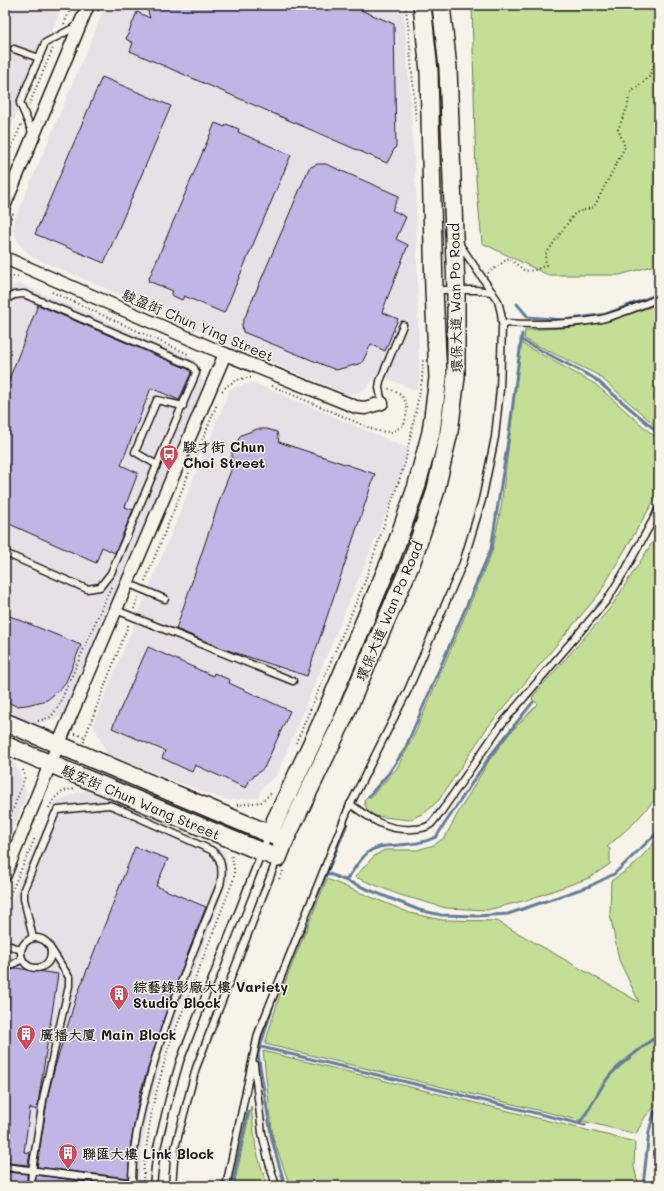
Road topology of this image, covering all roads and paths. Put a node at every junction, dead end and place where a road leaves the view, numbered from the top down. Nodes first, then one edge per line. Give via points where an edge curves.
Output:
1 (72, 5) edge
2 (88, 5) edge
3 (405, 5) edge
4 (422, 5) edge
5 (441, 5) edge
6 (79, 25) junction
7 (59, 36) junction
8 (659, 48) edge
9 (14, 49) dead end
10 (39, 58) junction
11 (25, 115) junction
12 (416, 126) dead end
13 (34, 135) junction
14 (5, 163) edge
15 (5, 204) edge
16 (454, 236) junction
17 (5, 258) edge
18 (5, 276) edge
19 (21, 277) dead end
20 (482, 277) junction
21 (49, 290) dead end
22 (434, 290) junction
23 (456, 290) junction
24 (492, 292) junction
25 (659, 298) edge
26 (5, 300) edge
27 (403, 325) dead end
28 (502, 327) dead end
29 (225, 354) junction
30 (192, 357) dead end
31 (423, 358) dead end
32 (238, 379) dead end
33 (382, 403) joint
34 (183, 406) junction
35 (157, 465) junction
36 (659, 509) edge
37 (5, 553) edge
38 (127, 583) junction
39 (142, 589) junction
40 (165, 599) dead end
41 (116, 610) junction
42 (131, 616) junction
43 (294, 681) dead end
44 (56, 711) dead end
45 (5, 722) edge
46 (34, 723) dead end
47 (84, 737) dead end
48 (5, 744) edge
49 (296, 744) dead end
50 (58, 745) junction
51 (20, 762) dead end
52 (50, 764) junction
53 (276, 786) dead end
54 (71, 789) dead end
55 (350, 804) junction
56 (240, 805) dead end
57 (46, 813) dead end
58 (5, 831) edge
59 (37, 834) dead end
60 (269, 834) junction
61 (285, 840) junction
62 (230, 851) dead end
63 (262, 852) junction
64 (278, 858) junction
65 (5, 875) edge
66 (5, 906) edge
67 (33, 938) junction
68 (5, 944) edge
69 (51, 949) junction
70 (21, 950) junction
71 (22, 959) junction
72 (5, 969) edge
73 (253, 1057) junction
74 (5, 1167) edge
75 (32, 1171) junction
76 (132, 1184) edge
77 (31, 1186) edge
78 (144, 1186) edge
79 (153, 1186) edge
80 (172, 1186) edge
81 (226, 1186) edge
82 (276, 1186) edge

1 - 7 path
2 - 6 street
3 - 12 path
4 - 22 main road, 環保大道 Wan Po Road via 430,71
5 - 16 main road, 環保大道 Wan Po Road via 448,68
6 - 7 lane
6 - 13 street
7 - 10 lane via 45,43
7 - 11 path
8 - 20 path via 649,77 629,94 628,106 618,129 625,147 594,207 575,213 545,255 546,265 525,271 509,258
9 - 10 lane
10 - 11 lane via 20,103
11 - 13 lane
11 - 14 path
13 - 15 street
16 - 20 lane
16 - 23 main road, 環保大道 Wan Po Road
17 - 29 street, 駿盈街 Chun Ying Street
18 - 19 path
20 - 24 lane
21 - 30 path
22 - 23 lane
22 - 60 main road, 環保大道 Wan Po Road via 438,378 431,432 416,488 393,554 360,633
23 - 24 lane
23 - 61 main road, 環保大道 Wan Po Road via 456,378 449,432 435,493 409,568 340,726
24 - 25 lane via 498,301 502,322 533,325 601,318
26 - 34 lane via 14,295 24,294 190,365 196,373
27 - 33 lane via 380,381
28 - 55 lane via 495,437 482,500 464,563 408,690
29 - 33 street, 駿盈街 Chun Ying Street via 356,407 366,408
29 - 38 street
31 - 49 path via 422,380 405,463 364,584
32 - 39 path via 223,390
34 - 35 lane
34 - 35 lane via 157,400 135,452
35 - 37 lane via 111,573 100,587 87,588
36 - 55 lane via 607,600 500,726 430,824 419,829 406,830 387,827
38 - 39 lane
38 - 41 street
39 - 40 lane
39 - 42 path
41 - 42 lane
41 - 50 street
42 - 43 lane
42 - 47 path
44 - 46 path via 51,717
45 - 50 main road, 駿宏街 Chun Wang Street
48 - 52 main road, 駿宏街 Chun Wang Street
50 - 52 street
50 - 60 main road, 駿宏街 Chun Wang Street
51 - 58 path via 24,769 24,780
52 - 63 main road, 駿宏街 Chun Wang Street
52 - 65 street
53 - 56 path via 272,793 260,802
54 - 57 path via 57,795
55 - 73 lane via 258,1034
59 - 66 path
60 - 61 main road, 駿宏街 Chun Wang Street
60 - 63 lane, 環保大道 Wan Po Road
61 - 64 main road, 環保大道 Wan Po Road
62 - 78 path via 234,878 168,1049 152,1109 144,1163
63 - 64 main road, 駿宏街 Chun Wang Street
63 - 79 lane, 環保大道 Wan Po Road via 180,1061 157,1148
64 - 80 lane, 環保大道 Wan Po Road via 196,1068 175,1148
67 - 69 lane via 45,940
67 - 70 lane via 25,942
67 - 76 lane via 24,889 58,810 108,805 115,807 211,850 219,858 222,875 220,885 160,1041 139,1115 133,1153
68 - 70 lane
69 - 71 lane via 50,960 41,968 30,967
69 - 75 lane via 69,977 69,986 44,1094
70 - 71 lane
71 - 72 lane
73 - 81 lane
73 - 82 lane via 262,1132
74 - 75 lane
75 - 76 lane
75 - 77 lane

